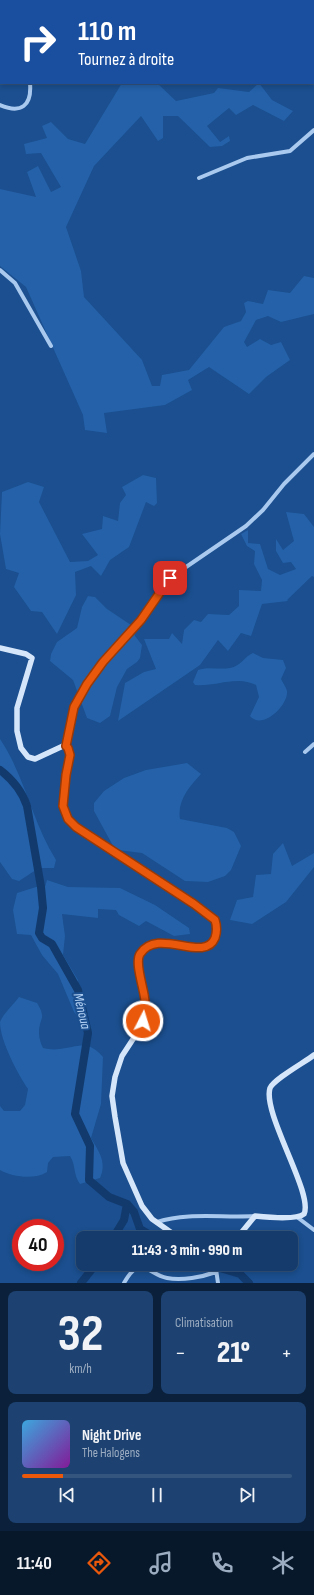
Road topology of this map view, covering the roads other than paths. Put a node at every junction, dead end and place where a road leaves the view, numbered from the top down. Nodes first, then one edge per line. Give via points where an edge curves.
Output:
1 (30, 84) edge
2 (0, 105) edge
3 (314, 130) edge
4 (199, 178) dead end
5 (0, 270) edge
6 (51, 346) dead end
7 (314, 454) edge
8 (0, 648) edge
9 (314, 744) edge
10 (66, 746) junction
11 (305, 752) dead end
12 (314, 1055) edge
13 (255, 1216) junction
14 (297, 1217) junction
15 (157, 1222) junction
16 (314, 1230) edge
17 (169, 1231) edge
18 (243, 1231) edge
19 (133, 1271) edge
20 (154, 1271) edge
21 (210, 1271) edge
22 (217, 1271) edge
23 (124, 1283) edge
24 (218, 1283) edge

1 - 2 street via 29,99 22,108 11,110
3 - 4 street via 290,151 247,158
5 - 6 street via 15,283
7 - 10 street via 246,526 170,578 141,620 87,684 74,707
8 - 10 street via 26,654 32,658 17,708 17,731 23,752 35,759
9 - 11 street
10 - 15 street via 70,755 62,802 68,819 86,834 210,915 217,926 213,942 208,946 157,943 143,950 138,956 145,999 144,1016 139,1030 118,1066 112,1096 123,1163 142,1206
12 - 14 street via 274,1082 270,1092 271,1106 301,1167 306,1185 308,1206 304,1214
13 - 14 street
13 - 15 street via 174,1218
13 - 18 street
14 - 16 street
15 - 17 street
19 - 23 street
20 - 21 street via 169,1278 198,1276
22 - 24 street

